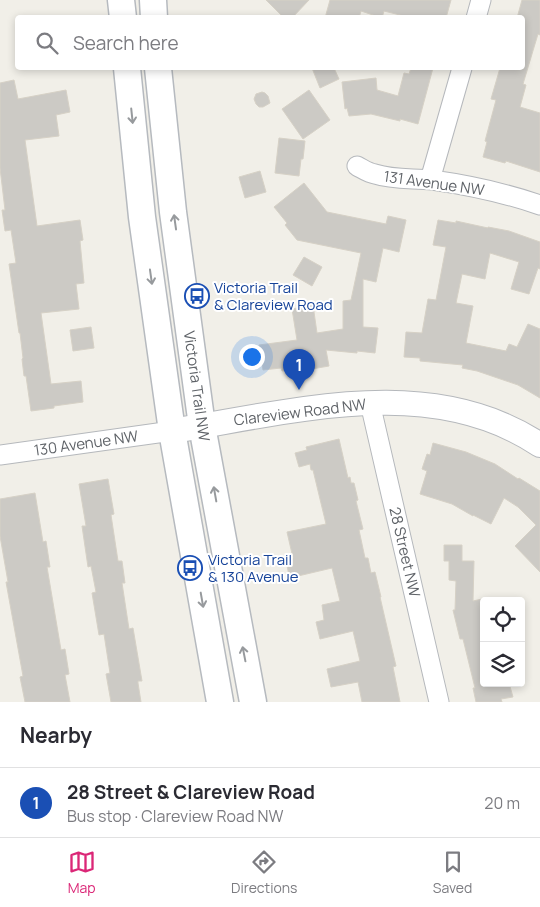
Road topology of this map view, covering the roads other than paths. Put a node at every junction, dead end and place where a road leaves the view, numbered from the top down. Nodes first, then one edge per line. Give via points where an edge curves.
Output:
1 (121, 0) edge
2 (153, 0) edge
3 (481, 0) edge
4 (122, 15) edge
5 (154, 15) edge
6 (477, 15) edge
7 (127, 70) edge
8 (158, 70) edge
9 (461, 70) edge
10 (357, 166) dead end
11 (430, 180) junction
12 (540, 205) edge
13 (370, 403) junction
14 (202, 426) junction
15 (172, 431) junction
16 (540, 445) edge
17 (0, 455) edge
18 (220, 702) edge
19 (253, 702) edge
20 (439, 702) edge

1 - 4 main road
2 - 5 main road
3 - 6 street
7 -> 15 main road, Victoria Trail NW via 142,217
14 -> 8 main road, Victoria Trail NW via 173,212
9 - 11 street
10 - 11 street, 131 Avenue NW via 385,177
11 - 12 street, 131 Avenue NW via 477,188
13 - 14 street, Clareview Road NW via 334,405
13 - 16 street, Clareview Road NW via 445,407 492,421
13 - 20 street, 28 Street NW
14 - 15 street, Clareview Road NW
19 -> 14 main road, Victoria Trail NW
15 - 17 street, 130 Avenue NW
15 -> 18 main road, Victoria Trail NW

